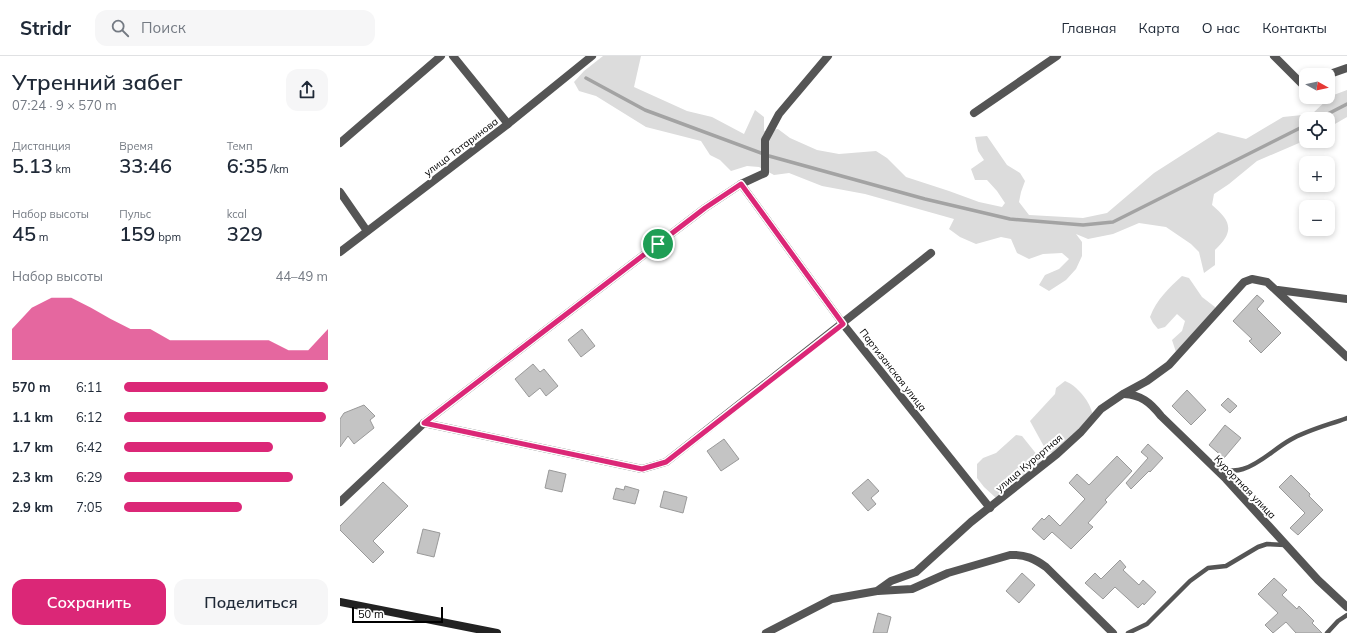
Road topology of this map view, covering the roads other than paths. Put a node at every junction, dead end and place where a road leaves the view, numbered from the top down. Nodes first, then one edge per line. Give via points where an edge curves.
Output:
1 (441, 56) edge
2 (453, 56) edge
3 (592, 56) edge
4 (828, 56) edge
5 (1057, 56) edge
6 (1274, 56) edge
7 (1347, 68) edge
8 (1335, 72) edge
9 (1299, 81) edge
10 (974, 113) dead end
11 (508, 124) junction
12 (340, 143) edge
13 (741, 184) junction
14 (340, 192) edge
15 (367, 231) junction
16 (340, 252) edge
17 (931, 253) dead end
18 (1277, 290) junction
19 (1347, 299) edge
20 (843, 324) junction
21 (1347, 357) edge
22 (1123, 394) junction
23 (1347, 418) edge
24 (424, 423) junction
25 (1214, 468) junction
26 (340, 502) edge
27 (990, 508) junction
28 (1287, 546) junction
29 (877, 591) junction
30 (340, 602) edge
31 (1347, 607) edge
32 (1347, 615) edge
33 (498, 633) edge
34 (766, 633) edge
35 (1113, 633) edge
36 (1128, 633) edge
37 (1327, 633) edge

1 - 12 street
2 - 11 street
3 - 11 street, улица Татаринова
4 - 13 street via 779,114 765,140 765,172
5 - 10 street
6 - 9 street
7 - 8 street
11 - 15 street, улица Татаринова
13 - 20 street, Партизанская улица
13 - 24 street via 705,208
14 - 15 street
15 - 16 street, улица Татаринова
17 - 20 street
18 - 19 street
18 - 21 street
18 - 22 street, улица Курортная via 1267,282 1252,279 1244,282 1169,365
20 - 24 street via 666,462 642,469
20 - 27 street, Партизанская улица
22 - 25 street, Курортная улица via 1144,398 1152,404
22 - 27 street, улица Курортная via 1101,409 1057,454
23 - 25 lane via 1290,440 1243,469
24 - 26 street
25 - 28 street, Курортная улица
27 - 29 street, улица Курортная via 970,522 916,572
28 - 31 street, Курортная улица
28 - 36 lane via 1267,544 1226,566 1208,568 1190,581 1147,624
29 - 34 street, улица Курортная via 832,598
29 - 35 street via 912,589 948,573 1019,554 1034,558 1046,567
30 - 33 main road
32 - 37 lane

